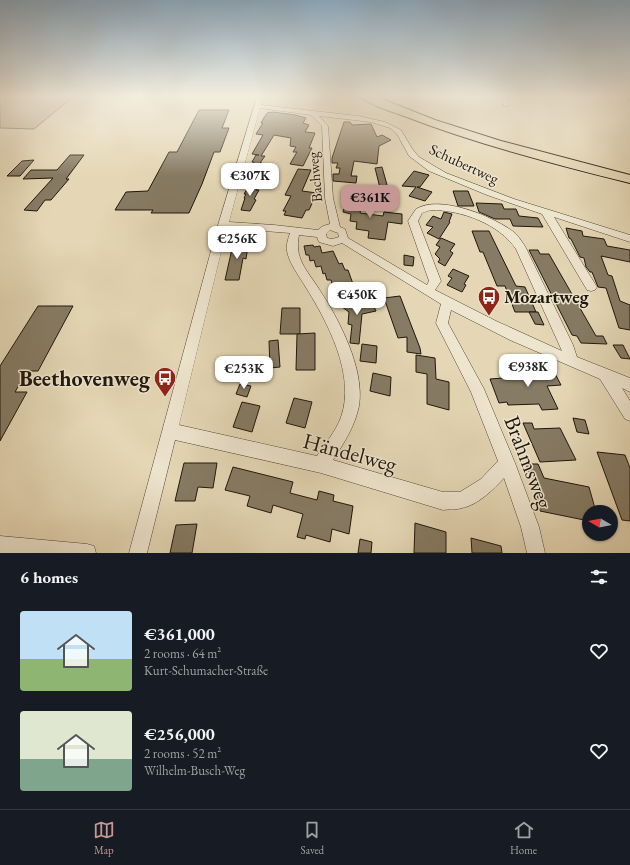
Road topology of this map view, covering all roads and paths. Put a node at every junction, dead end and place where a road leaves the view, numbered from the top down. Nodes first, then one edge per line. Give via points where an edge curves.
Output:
1 (252, 123) edge
2 (322, 123) edge
3 (380, 123) edge
4 (433, 123) edge
5 (630, 179) edge
6 (545, 211) junction
7 (223, 225) junction
8 (335, 227) junction
9 (295, 231) junction
10 (320, 234) junction
11 (343, 239) junction
12 (630, 239) edge
13 (591, 287) dead end
14 (429, 291) junction
15 (447, 302) junction
16 (571, 361) junction
17 (605, 375) junction
18 (630, 385) edge
19 (630, 414) edge
20 (169, 431) junction
21 (507, 463) junction
22 (321, 466) junction
23 (0, 545) edge
24 (87, 553) edge
25 (138, 553) edge
26 (536, 553) edge

1 - 7 street
2 - 8 street, Bachweg via 325,126 329,198
3 - 6 street, Schubertweg via 398,130 413,156 432,169 498,196
4 - 5 main road via 487,141
6 - 12 street, Schubertweg
6 - 13 street
7 - 9 street
7 - 20 street
8 - 10 street via 326,228
8 - 11 street via 344,233
9 - 10 street
9 - 22 street via 292,252 323,305 342,349 349,368 353,395 348,417
10 - 11 street via 322,240 327,242 338,242
11 - 14 street
14 - 15 street
14 - 16 street via 435,280 413,221 416,214 422,209 441,207 498,226 513,237 521,248 567,345
15 - 16 street
15 - 21 street, Brahmsweg via 442,324 477,389
16 - 17 street
17 - 18 street
17 - 19 street
20 - 22 street, Händelweg
20 - 25 street
21 - 22 street, Händelweg via 487,485 462,500 443,501
21 - 26 street, Brahmsweg via 530,526
23 - 24 street

